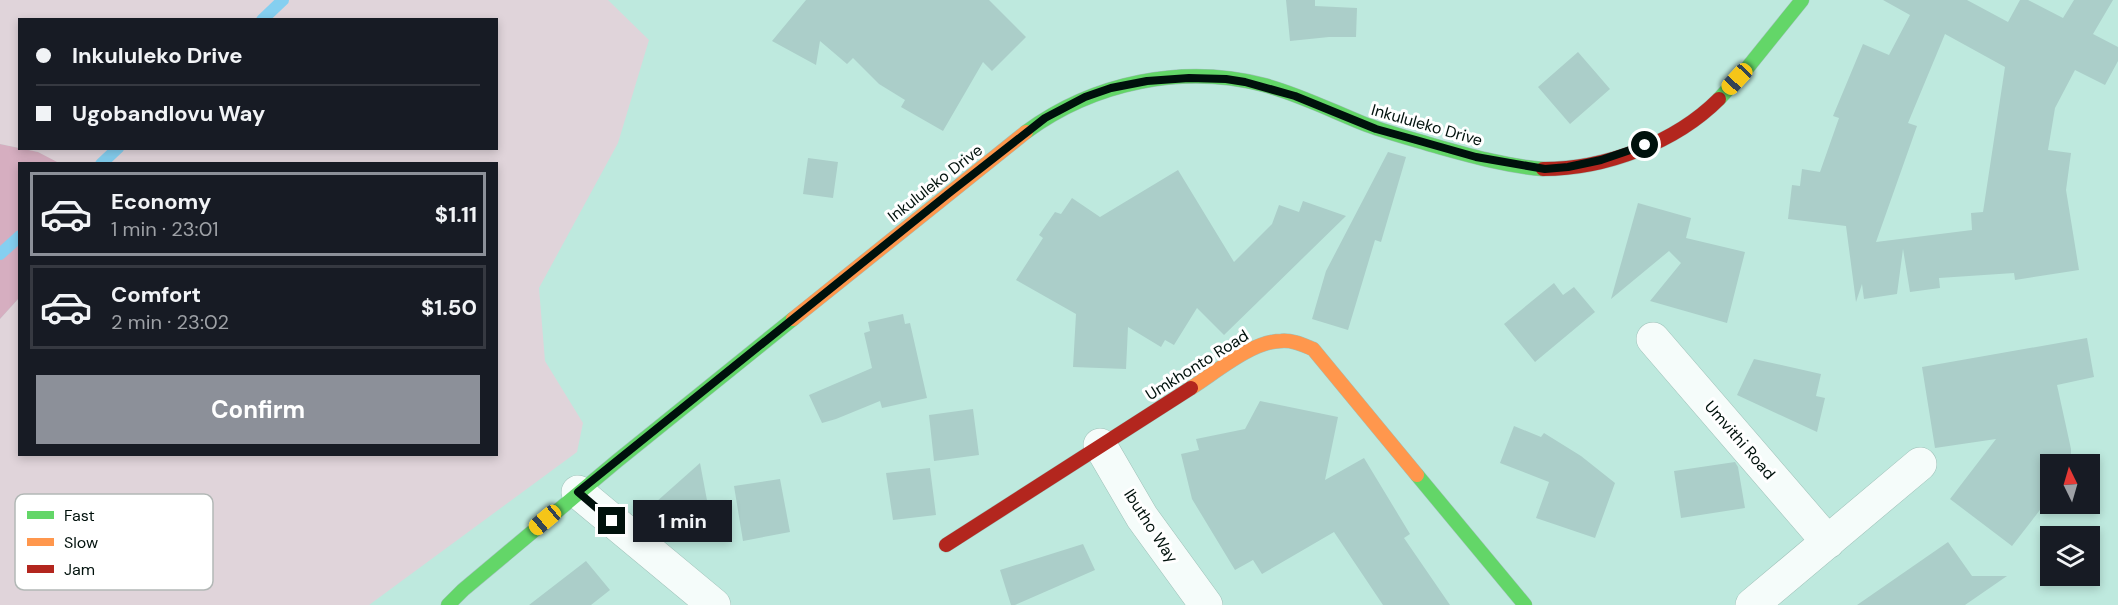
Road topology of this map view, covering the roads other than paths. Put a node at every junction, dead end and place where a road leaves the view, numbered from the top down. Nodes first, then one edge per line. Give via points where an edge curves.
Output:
1 (1802, 0) edge
2 (1653, 339) dead end
3 (1100, 445) junction
4 (1920, 464) dead end
5 (578, 492) junction
6 (1828, 542) junction
7 (946, 545) dead end
8 (448, 605) edge
9 (714, 605) edge
10 (1206, 605) edge
11 (1525, 605) edge
12 (1752, 605) edge

1 - 5 street, Inkululeko Drive via 1713,105 1676,131 1639,147 1568,167 1533,167 1476,157 1376,129 1263,86 1226,79 1147,81 1085,97 1045,118
2 - 6 street, Umvithi Road
3 - 7 street, Umkhonto Road
3 - 10 street, Ibutho Way via 1142,517
3 - 11 street, Umkhonto Road via 1268,341 1303,344 1313,349
4 - 6 street
5 - 8 street, Inkululeko Drive
5 - 9 street
6 - 12 street

